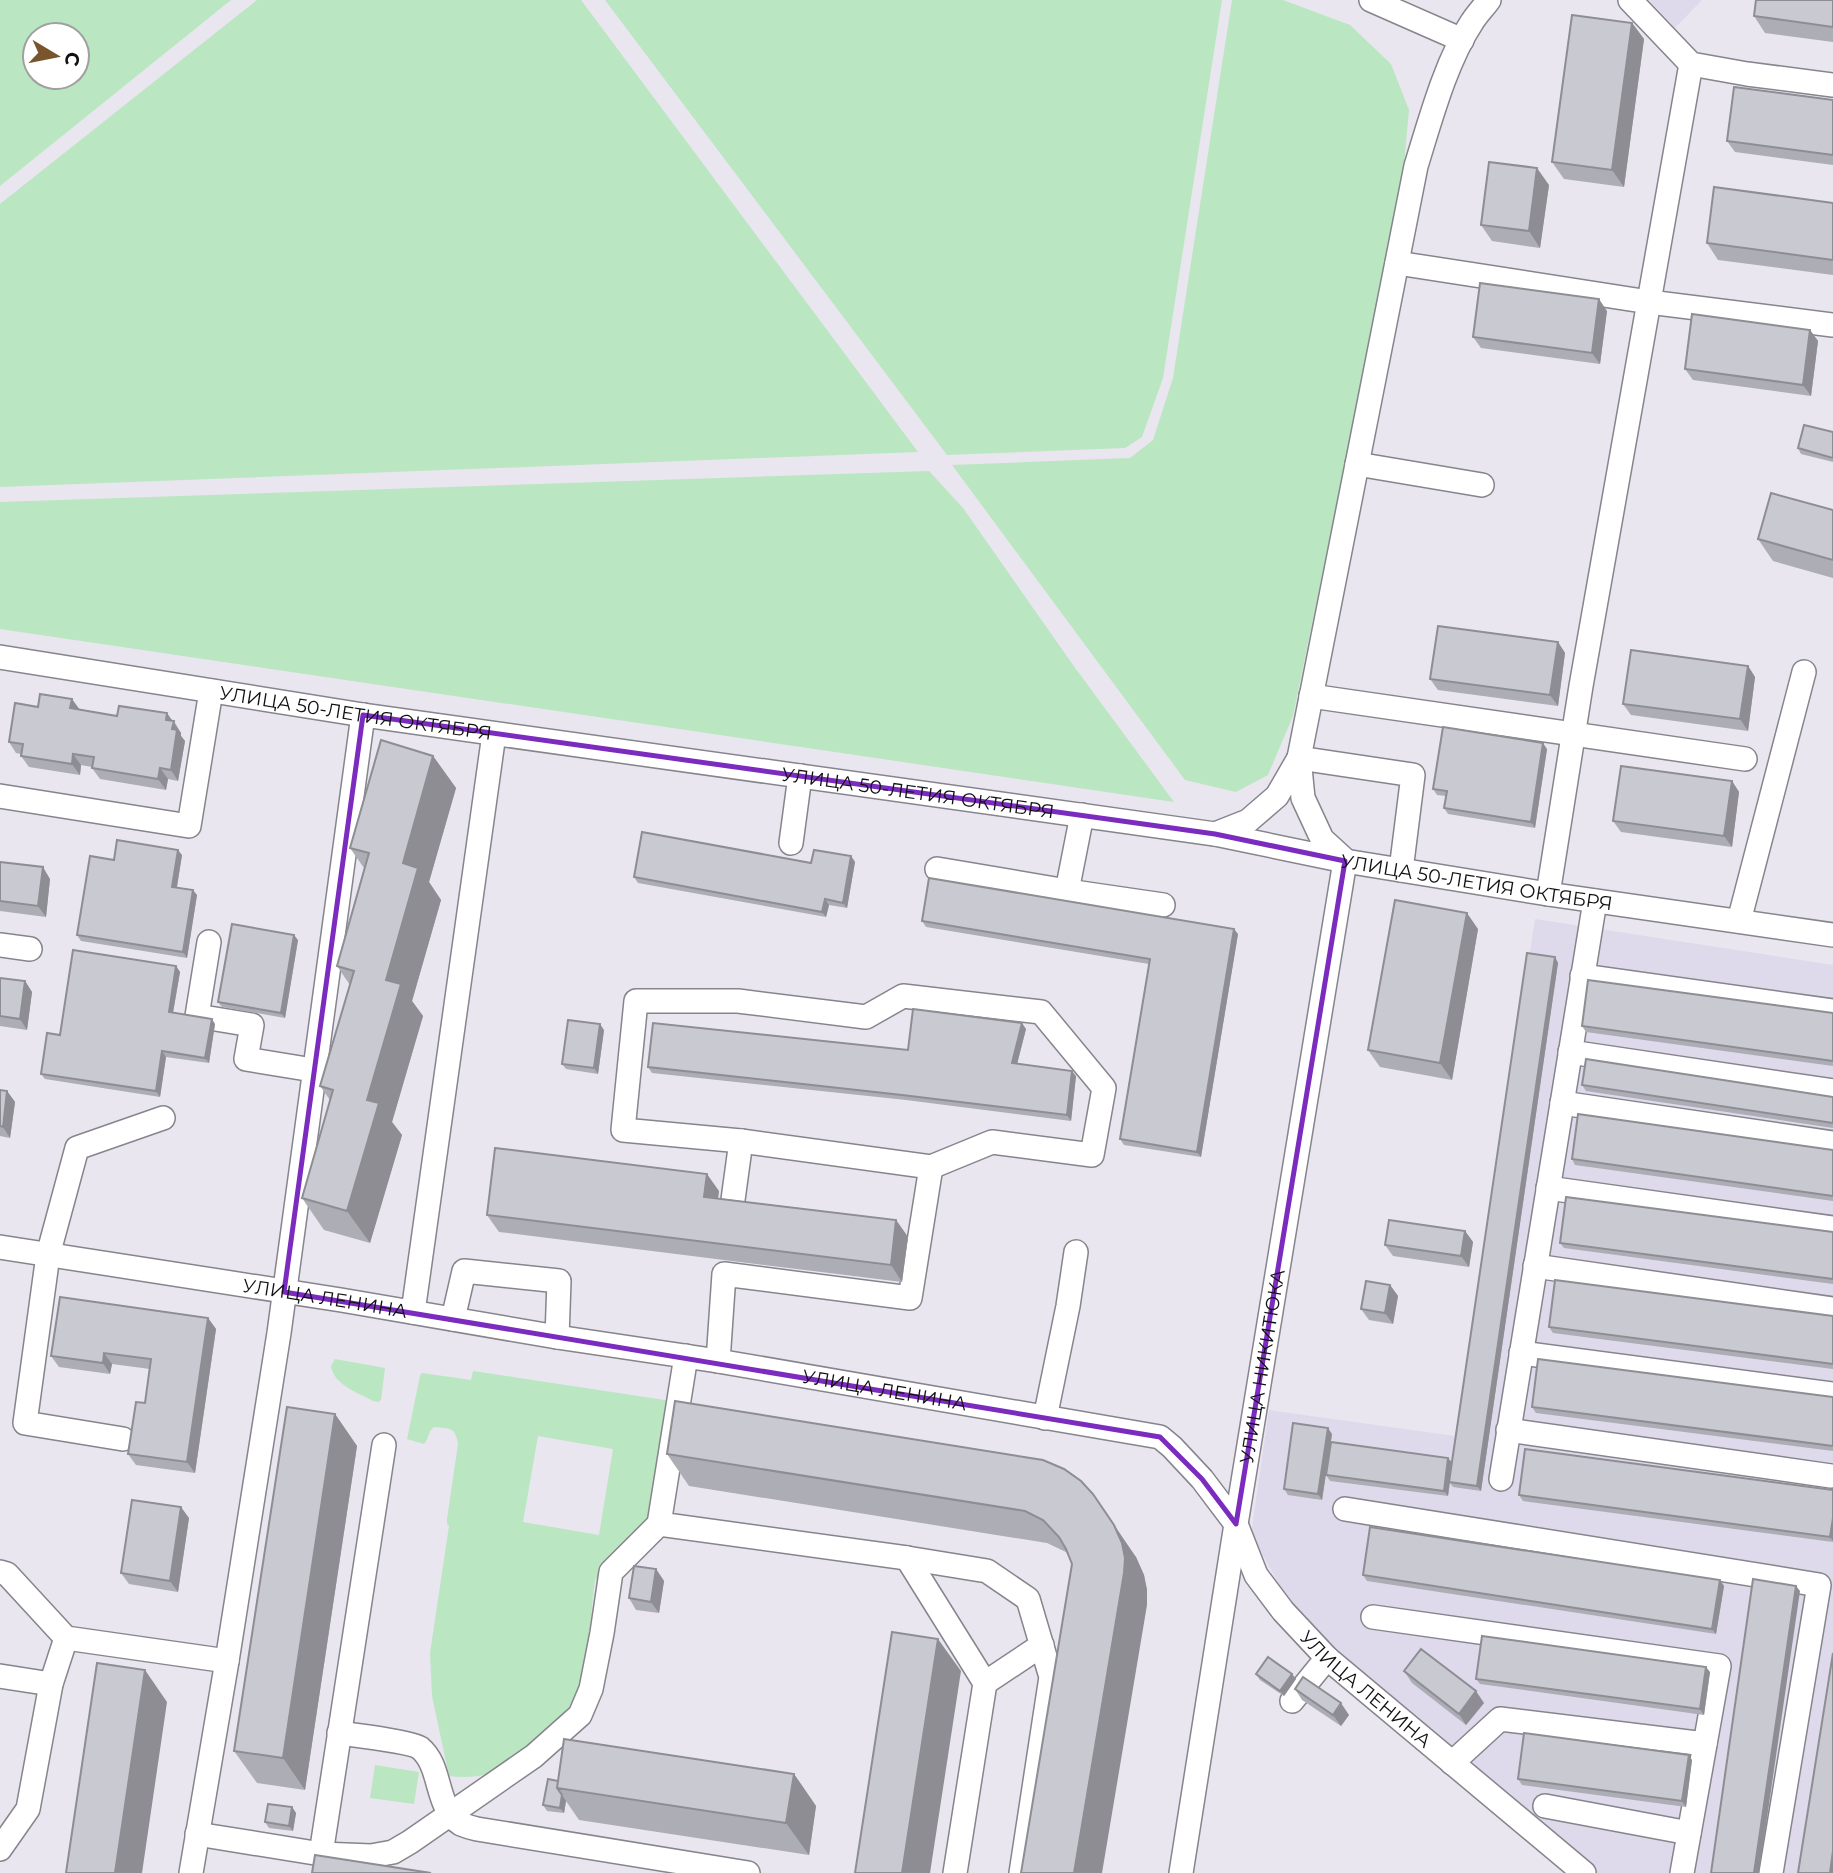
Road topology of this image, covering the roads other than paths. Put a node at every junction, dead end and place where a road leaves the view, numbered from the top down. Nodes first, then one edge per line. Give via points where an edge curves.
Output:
1 (1371, 0) edge
2 (1489, 0) edge
3 (1630, 0) edge
4 (1462, 40) junction
5 (1691, 64) junction
6 (1833, 85) edge
7 (1397, 263) junction
8 (1649, 302) junction
9 (1833, 325) edge
10 (1357, 464) junction
11 (1482, 485) dead end
12 (0, 657) edge
13 (1804, 672) dead end
14 (211, 691) junction
15 (1311, 696) junction
16 (363, 715) junction
17 (494, 734) junction
18 (1573, 735) junction
19 (1299, 758) junction
20 (1745, 759) dead end
21 (800, 776) junction
22 (0, 796) edge
23 (1082, 815) junction
24 (1216, 834) junction
25 (791, 843) dead end
26 (1345, 861) junction
27 (937, 869) dead end
28 (1401, 870) junction
29 (1067, 891) junction
30 (1548, 894) junction
31 (1595, 901) junction
32 (1163, 905) dead end
33 (1739, 921) junction
34 (1833, 935) edge
35 (209, 942) dead end
36 (0, 945) edge
37 (30, 949) dead end
38 (1583, 976) junction
39 (1833, 1012) edge
40 (1570, 1052) junction
41 (313, 1070) junction
42 (1833, 1091) edge
43 (1562, 1103) junction
44 (163, 1118) dead end
45 (741, 1141) junction
46 (1833, 1143) edge
47 (931, 1167) junction
48 (1548, 1188) junction
49 (1833, 1228) edge
50 (0, 1247) edge
51 (1076, 1252) dead end
52 (48, 1255) junction
53 (1535, 1266) junction
54 (723, 1274) junction
55 (284, 1292) junction
56 (1833, 1309) edge
57 (413, 1312) junction
58 (453, 1319) junction
59 (557, 1337) junction
60 (1521, 1353) junction
61 (685, 1356) junction
62 (718, 1361) junction
63 (1833, 1394) edge
64 (1045, 1418) junction
65 (1508, 1430) junction
66 (123, 1439) dead end
67 (384, 1445) dead end
68 (1831, 1476) dead end
69 (1501, 1479) dead end
70 (1345, 1509) dead end
71 (659, 1524) junction
72 (1236, 1524) junction
73 (907, 1558) junction
74 (0, 1573) edge
75 (1373, 1617) dead end
76 (66, 1639) junction
77 (1042, 1645) junction
78 (1327, 1658) junction
79 (227, 1661) junction
80 (0, 1676) edge
81 (985, 1683) junction
82 (51, 1684) junction
83 (1292, 1701) edge
84 (339, 1733) junction
85 (1704, 1744) junction
86 (1452, 1763) junction
87 (1545, 1806) dead end
88 (450, 1814) junction
89 (197, 1833) junction
90 (1689, 1833) junction
91 (0, 1849) edge
92 (321, 1854) junction
93 (191, 1873) edge
94 (388, 1873) edge
95 (748, 1873) edge
96 (955, 1873) edge
97 (1021, 1873) edge
98 (1181, 1873) edge
99 (1584, 1873) edge
100 (1682, 1873) edge
101 (1771, 1873) edge

1 - 4 street
2 - 4 street
3 - 5 street
4 - 7 street via 1416,166
5 - 6 street
5 - 8 street
7 - 8 street
7 - 10 street
8 - 9 street
8 - 18 street
10 - 11 street
10 - 15 street
12 - 14 street, УЛИЦА 50-ЛЕТИЯ ОКТЯБРЯ
13 - 33 street
14 - 16 street, УЛИЦА 50-ЛЕТИЯ ОКТЯБРЯ
14 - 22 street via 189,826
15 - 18 street
15 - 19 street
16 - 17 street, УЛИЦА 50-ЛЕТИЯ ОКТЯБРЯ
16 - 41 street
17 - 21 street, УЛИЦА 50-ЛЕТИЯ ОКТЯБРЯ
17 - 57 street
18 - 20 street
18 - 30 street
19 - 24 street via 1277,796 1248,821
19 - 26 street via 1303,797 1318,831
19 - 28 street via 1413,775
21 - 23 street, УЛИЦА 50-ЛЕТИЯ ОКТЯБРЯ
21 - 25 street
23 - 24 street, УЛИЦА 50-ЛЕТИЯ ОКТЯБРЯ
23 - 29 street
24 - 26 street, УЛИЦА 50-ЛЕТИЯ ОКТЯБРЯ
26 - 28 street, УЛИЦА 50-ЛЕТИЯ ОКТЯБРЯ
26 - 72 street, УЛИЦА НИКИТЮКА
27 - 29 street
28 - 30 street, УЛИЦА 50-ЛЕТИЯ ОКТЯБРЯ
29 - 32 street
30 - 31 street, УЛИЦА 50-ЛЕТИЯ ОКТЯБРЯ
31 - 33 street, УЛИЦА 50-ЛЕТИЯ ОКТЯБРЯ
31 - 38 street
33 - 34 street, УЛИЦА 50-ЛЕТИЯ ОКТЯБРЯ
35 - 41 street via 197,1016 252,1025 246,1059
36 - 37 street
38 - 39 street
38 - 40 street
40 - 42 street
40 - 43 street
41 - 55 street
43 - 46 street
43 - 48 street
44 - 52 street via 77,1148
45 - 47 street
45 - 47 street via 623,1130 636,1000 738,1001 866,1017 903,996 1041,1012 1104,1088 1092,1155 992,1142
45 - 54 street
47 - 54 street via 910,1298
48 - 49 street
48 - 53 street
50 - 52 street, УЛИЦА ЛЕНИНА
51 - 64 street
52 - 55 street, УЛИЦА ЛЕНИНА
52 - 66 street via 25,1423
53 - 56 street
53 - 60 street
54 - 62 street
55 - 57 street, УЛИЦА ЛЕНИНА
55 - 79 street
57 - 58 street, УЛИЦА ЛЕНИНА
58 - 59 street, УЛИЦА ЛЕНИНА
58 - 59 street via 464,1271 559,1281
59 - 61 street, УЛИЦА ЛЕНИНА
60 - 63 street
60 - 65 street
61 - 62 street, УЛИЦА ЛЕНИНА
61 - 71 street
62 - 64 street, УЛИЦА ЛЕНИНА
64 - 72 street, УЛИЦА ЛЕНИНА via 1160,1437 1202,1479
65 - 68 street
65 - 69 street
67 - 84 street
70 - 101 street via 1819,1585
71 - 73 street
71 - 88 street via 611,1572 591,1689 580,1715 534,1756
72 - 78 street, УЛИЦА ЛЕНИНА via 1256,1575
72 - 98 street, УЛИЦА НИКИТЮКА
73 - 77 street via 987,1571 1028,1600
73 - 81 street
74 - 76 street via 7,1574
75 - 85 street via 1719,1666
76 - 79 street
76 - 82 street
77 - 81 street
77 - 97 street via 1051,1677
78 - 83 street
78 - 86 street, УЛИЦА ЛЕНИНА
79 - 89 street
80 - 82 street
81 - 96 street
82 - 91 street via 29,1810
84 - 88 street via 417,1746 433,1766
84 - 92 street
85 - 86 street via 1500,1718
85 - 90 street
86 - 99 street, УЛИЦА ЛЕНИНА
87 - 90 street
88 - 92 street via 393,1852
88 - 95 street via 477,1829
89 - 92 street
89 - 93 street
90 - 100 street
92 - 94 street via 361,1869

